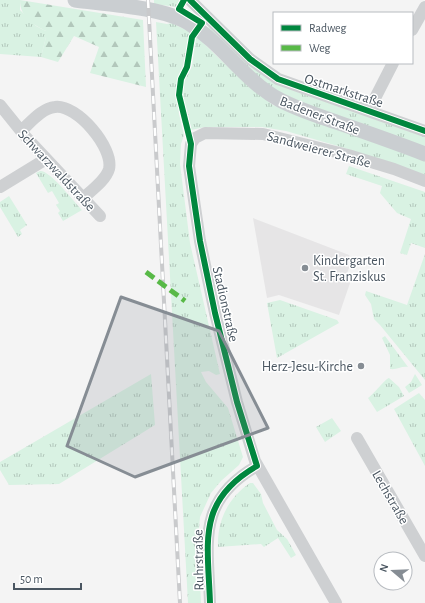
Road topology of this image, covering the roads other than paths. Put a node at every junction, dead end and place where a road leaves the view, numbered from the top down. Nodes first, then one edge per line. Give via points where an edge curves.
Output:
1 (75, 0) edge
2 (190, 0) edge
3 (425, 7) edge
4 (413, 28) edge
5 (392, 64) edge
6 (0, 105) edge
7 (369, 110) junction
8 (21, 131) junction
9 (425, 131) edge
10 (191, 144) joint
11 (425, 154) edge
12 (46, 159) junction
13 (425, 182) edge
14 (0, 187) edge
15 (83, 198) junction
16 (100, 216) dead end
17 (357, 438) dead end
18 (257, 466) junction
19 (425, 556) edge
20 (210, 603) edge
21 (336, 603) edge

1 - 11 main road, Badener Straße via 179,18 206,36 250,79 279,100 299,110
2 - 7 street, Ostmarkstraße via 250,59 278,79
3 - 4 street
5 - 7 street
6 - 8 street, Schwarzwaldstraße
7 - 9 street, Ostmarkstraße
8 - 12 street, Schwarzwaldstraße
8 - 15 street via 48,109 56,106 71,112 89,125 102,143 110,163 104,178
10 - 13 street, Sandweierer Straße via 195,138 205,133 263,134 348,155 394,169
10 - 18 street, Stadionstraße via 189,166 203,256 235,394
12 - 14 street
12 - 15 street, Schwarzwaldstraße
15 - 16 street, Schwarzwaldstraße
17 - 19 street, Lechstraße
18 - 20 street, Ruhrstraße via 227,487 211,515 208,533
18 - 21 street, Stadionstraße

